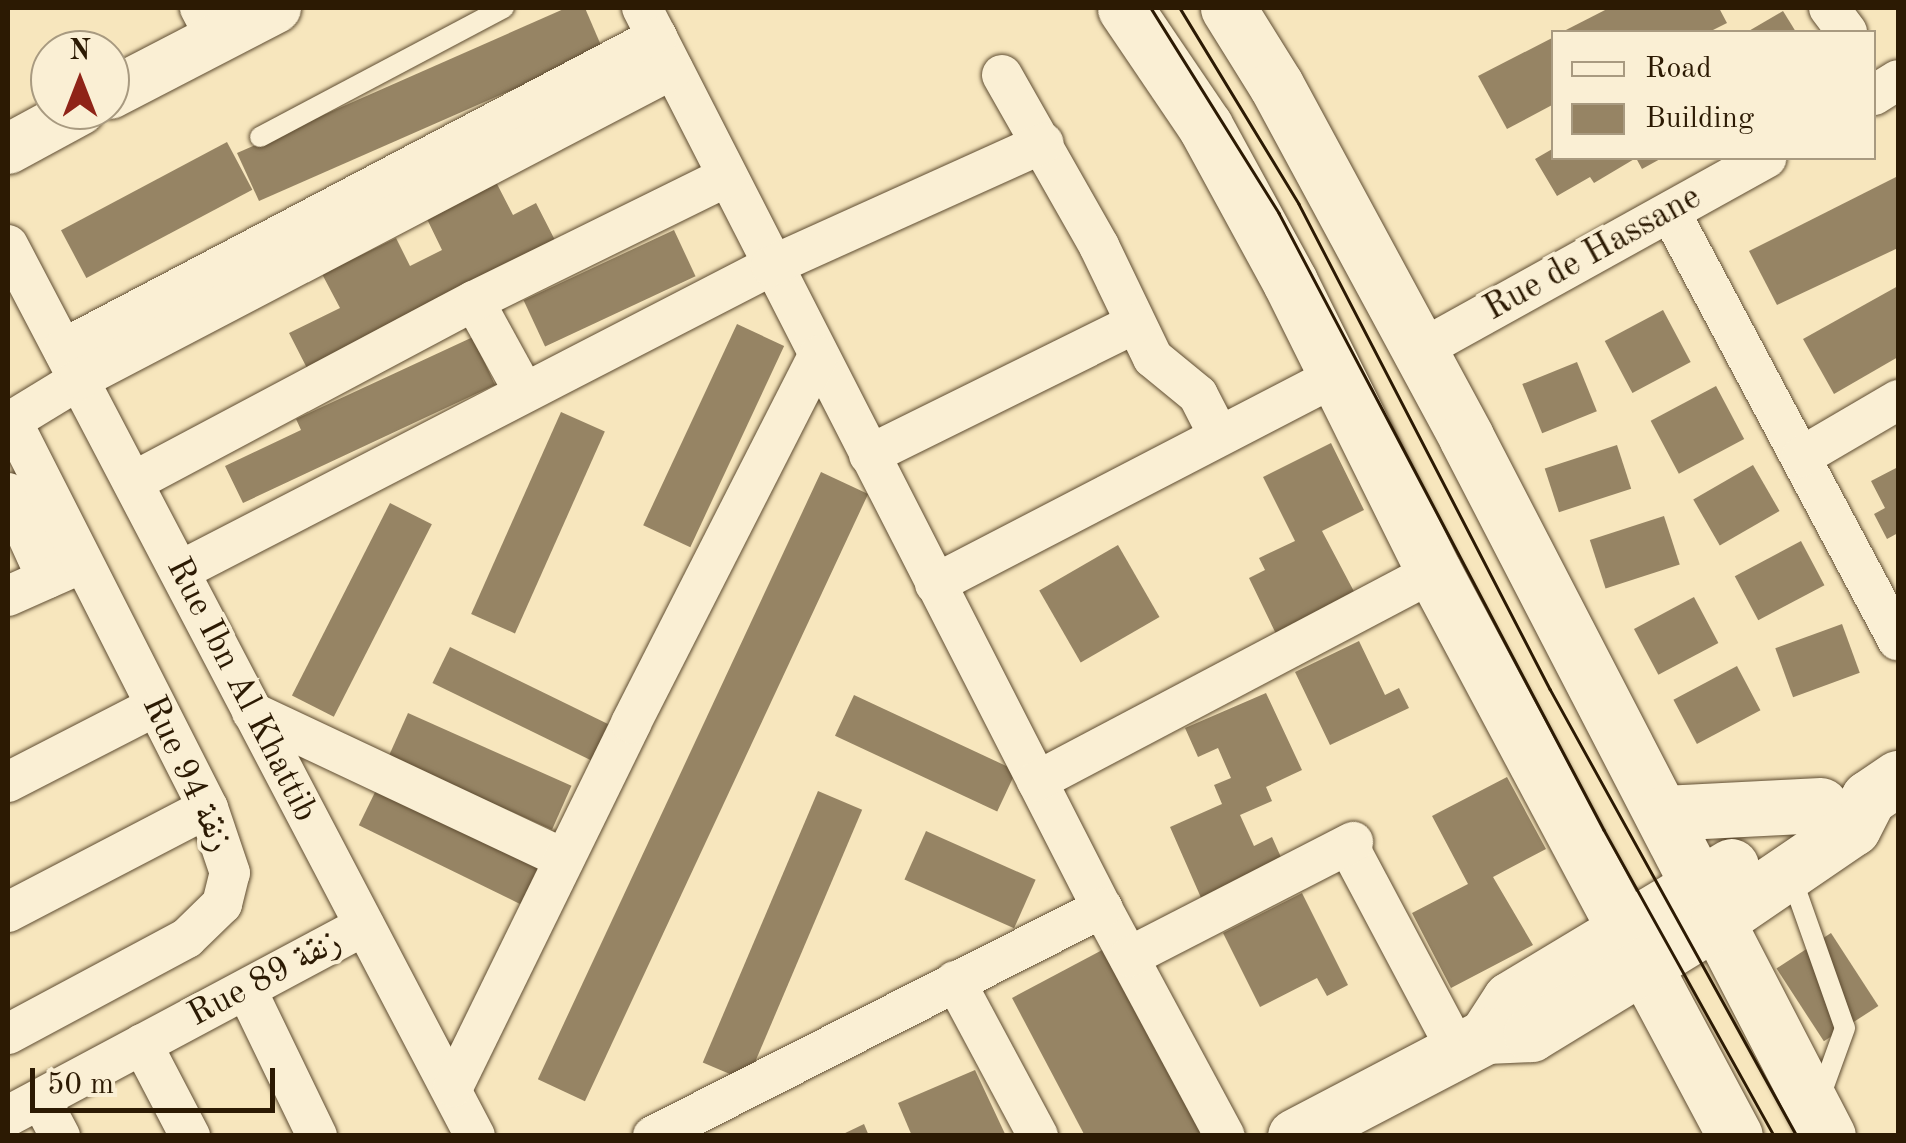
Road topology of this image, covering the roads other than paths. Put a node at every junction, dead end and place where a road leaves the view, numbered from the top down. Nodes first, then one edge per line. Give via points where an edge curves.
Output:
1 (276, 8) edge
2 (504, 8) edge
3 (1126, 8) edge
4 (1228, 8) edge
5 (1829, 8) edge
6 (208, 23) edge
7 (1846, 30) edge
8 (657, 38) edge
9 (1002, 75) dead end
10 (130, 80) edge
11 (42, 130) edge
12 (260, 137) dead end
13 (1043, 143) junction
14 (8, 148) edge
15 (1762, 160) edge
16 (726, 176) junction
17 (1670, 212) junction
18 (8, 245) edge
19 (770, 266) junction
20 (474, 301) junction
21 (1134, 324) junction
22 (1420, 350) junction
23 (818, 356) junction
24 (72, 364) junction
25 (1337, 376) junction
26 (523, 390) junction
27 (1898, 400) edge
28 (10, 422) edge
29 (1219, 436) junction
30 (869, 455) junction
31 (1800, 458) junction
32 (133, 482) junction
33 (8, 492) edge
34 (84, 562) junction
35 (180, 571) junction
36 (1434, 572) junction
37 (48, 580) junction
38 (935, 584) junction
39 (8, 596) edge
40 (1898, 640) edge
41 (154, 707) junction
42 (252, 712) junction
43 (8, 782) edge
44 (1037, 782) junction
45 (1863, 794) edge
46 (208, 808) junction
47 (1664, 813) junction
48 (564, 859) junction
49 (1789, 871) junction
50 (1709, 903) junction
51 (1102, 908) junction
52 (8, 912) edge
53 (364, 926) junction
54 (1637, 947) junction
55 (1129, 957) junction
56 (955, 981) junction
57 (246, 991) junction
58 (8, 1034) edge
59 (1472, 1043) junction
60 (142, 1044) junction
61 (452, 1087) junction
62 (24, 1108) edge
63 (1822, 1123) edge
64 (60, 1136) edge
65 (190, 1136) edge
66 (316, 1136) edge
67 (475, 1136) edge
68 (653, 1136) edge
69 (1038, 1136) edge
70 (1225, 1136) edge
71 (1295, 1136) edge
72 (1735, 1136) edge

1 - 6 street
2 - 12 lane
3 - 25 main road via 1205,126
4 - 22 main road
5 - 7 street
6 - 10 street
8 - 16 street
8 - 24 street via 272,260
9 - 13 street
11 - 14 street
13 - 19 street
13 - 21 street
15 - 17 street, Rue de Hassane
16 - 19 street
16 - 20 street
17 - 22 street, Rue de Hassane
17 - 31 street
18 - 24 street, Rue Ibn Al Khattib
19 - 23 street
19 - 26 street
20 - 26 street
20 - 32 street
21 - 29 street via 1154,358 1198,395
21 - 30 street
22 - 47 main road
23 - 30 street
23 - 48 street
24 - 28 street
24 - 32 street, Rue Ibn Al Khattib
25 - 29 street
25 - 36 main road
26 - 35 street
27 - 31 street
28 - 34 street, Rue 94 زنقة
29 - 38 street
30 - 38 street
31 - 40 street
32 - 35 street, Rue Ibn Al Khattib
33 - 37 street
34 - 37 street
34 - 41 street, Rue 94 زنقة
35 - 42 street, Rue Ibn Al Khattib
36 - 44 street
36 - 54 main road
37 - 39 street
38 - 44 street
41 - 43 street
41 - 46 street, Rue 94 زنقة
42 - 48 street
42 - 53 street, Rue Ibn Al Khattib
44 - 51 street
45 - 47 main road
45 - 49 main road via 1853,828
45 - 50 main road
46 - 52 street
46 - 58 street, Rue 94 زنقة via 230,874 214,917
47 - 50 main road
48 - 61 street
49 - 50 main road
49 - 63 lane via 1845,1028
50 - 54 main road
50 - 63 main road
51 - 55 street
51 - 56 street
53 - 57 street, Rue 89 زنقة
53 - 61 street, Rue Ibn Al Khattib
54 - 59 main road via 1531,1034
54 - 72 main road
55 - 59 street via 1350,843
55 - 70 street
56 - 68 street
56 - 69 street
57 - 60 street, Rue 89 زنقة
57 - 66 street
59 - 71 main road
60 - 62 street, Rue 89 زنقة
60 - 65 street
61 - 67 street, Rue Ibn Al Khattib
62 - 64 street

